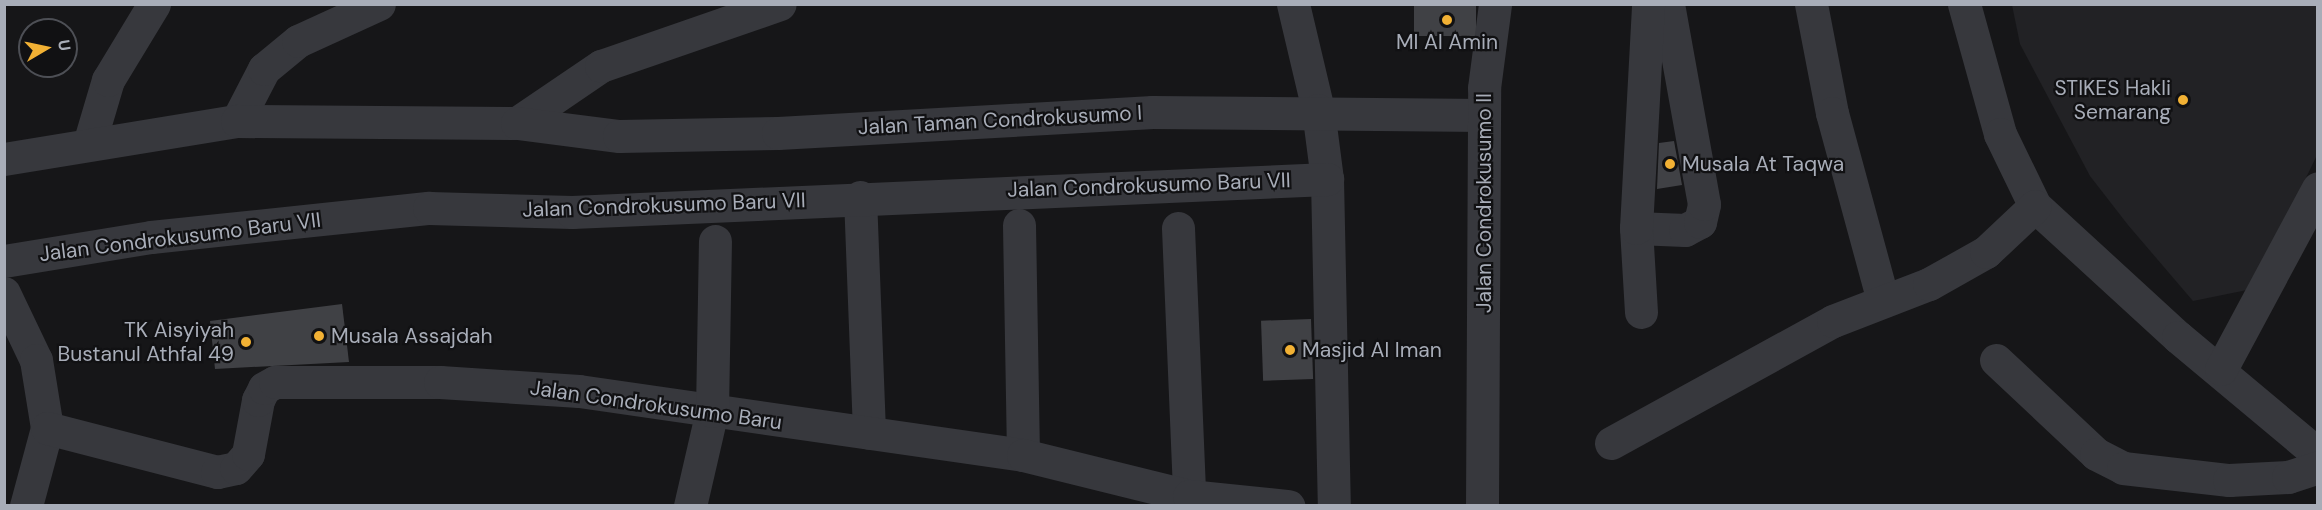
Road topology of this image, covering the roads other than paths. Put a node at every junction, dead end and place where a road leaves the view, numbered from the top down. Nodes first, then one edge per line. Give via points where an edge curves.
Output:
1 (154, 4) edge
2 (379, 4) edge
3 (780, 4) edge
4 (1293, 4) edge
5 (1495, 4) edge
6 (1648, 4) edge
7 (1668, 4) edge
8 (1811, 4) edge
9 (1964, 4) edge
10 (1318, 110) junction
11 (1484, 115) junction
12 (237, 121) junction
13 (517, 123) junction
14 (89, 144) junction
15 (4, 159) edge
16 (1327, 179) junction
17 (2318, 188) edge
18 (860, 197) junction
19 (2036, 207) junction
20 (1019, 225) dead end
21 (1178, 228) dead end
22 (1636, 228) junction
23 (714, 241) dead end
24 (4, 261) edge
25 (4, 293) edge
26 (1883, 301) junction
27 (1641, 312) dead end
28 (1996, 360) dead end
29 (2221, 369) junction
30 (712, 411) junction
31 (47, 428) junction
32 (869, 434) junction
33 (1611, 443) dead end
34 (2318, 454) edge
35 (1023, 455) junction
36 (2318, 466) edge
37 (1189, 496) junction
38 (26, 506) edge
39 (690, 506) edge
40 (1288, 506) edge
41 (1334, 506) edge
42 (1482, 506) edge

1 - 14 street via 108,80
2 - 12 street via 298,41 264,69
3 - 13 street via 601,66
4 - 10 street
5 - 11 street, Jalan Condrokusumo II
6 - 22 street
7 - 22 street via 1704,204 1700,222 1685,230
8 - 26 street via 1832,113
9 - 19 street via 2000,134
10 - 11 street, Jalan Taman Condrokusumo I
10 - 13 street, Jalan Taman Condrokusumo I via 1152,112 778,133 619,136
10 - 16 street
11 - 42 street, Jalan Condrokusumo II
12 - 13 street, Jalan Taman Condrokusumo I
12 - 14 street, Jalan Taman Condrokusumo I
14 - 15 street, Jalan Taman Condrokusumo I
16 - 18 street, Jalan Condrokusumo Baru VII
16 - 41 street
17 - 29 street
18 - 24 street, Jalan Condrokusumo Baru VII via 572,212 429,208 151,237
18 - 32 street
19 - 26 street via 1986,252 1929,284
19 - 29 street via 2178,337
20 - 35 street
21 - 37 street
22 - 27 street
23 - 30 street
25 - 31 street via 36,360
26 - 33 street via 1833,321
28 - 36 street via 2096,454 2122,468 2229,480 2288,477
29 - 34 street
30 - 31 street, Jalan Condrokusumo Baru via 579,391 440,382 275,382 264,388 258,400 248,454 236,468 217,472
30 - 32 street, Jalan Condrokusumo Baru
30 - 39 street
31 - 38 street
32 - 35 street, Jalan Condrokusumo Baru
35 - 37 street, Jalan Condrokusumo Baru
37 - 40 street, Jalan Condrokusumo Baru

